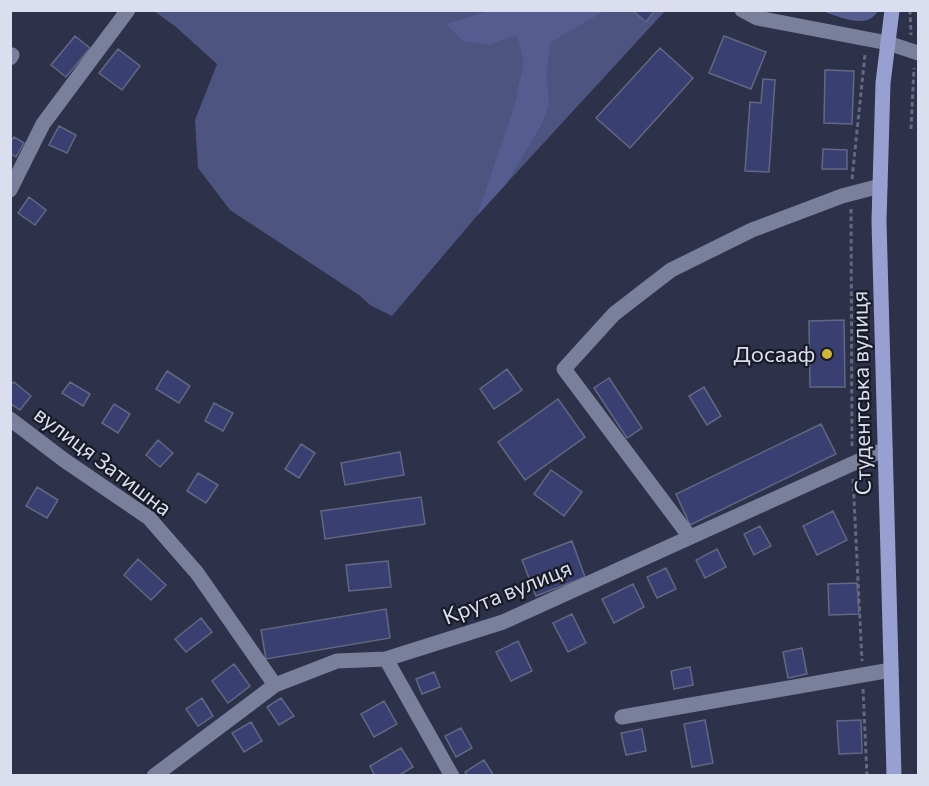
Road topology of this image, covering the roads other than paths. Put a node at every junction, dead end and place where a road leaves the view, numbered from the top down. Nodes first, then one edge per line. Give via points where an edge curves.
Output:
1 (128, 10) edge
2 (742, 10) edge
3 (892, 10) edge
4 (888, 43) junction
5 (917, 53) edge
6 (880, 186) junction
7 (10, 190) edge
8 (10, 419) edge
9 (885, 449) junction
10 (690, 537) junction
11 (386, 659) junction
12 (891, 670) junction
13 (275, 685) junction
14 (622, 717) dead end
15 (154, 776) edge
16 (452, 776) edge
17 (894, 776) edge

1 - 7 street via 43,124
2 - 4 street via 757,18
3 - 4 main road, Студентська вулиця
4 - 5 street
4 - 6 main road, Студентська вулиця via 882,83
6 - 9 main road, Студентська вулиця
6 - 10 street via 752,230 670,270 614,314 564,369
8 - 13 street, вулиця Затишна via 148,518 197,573
9 - 10 street, Крута вулиця
9 - 12 main road, Студентська вулиця
10 - 11 street, Крута вулиця via 503,622
11 - 13 street, Крута вулиця via 337,661
11 - 16 street
12 - 14 street
12 - 17 main road, Студентська вулиця
13 - 15 street, Крута вулиця

